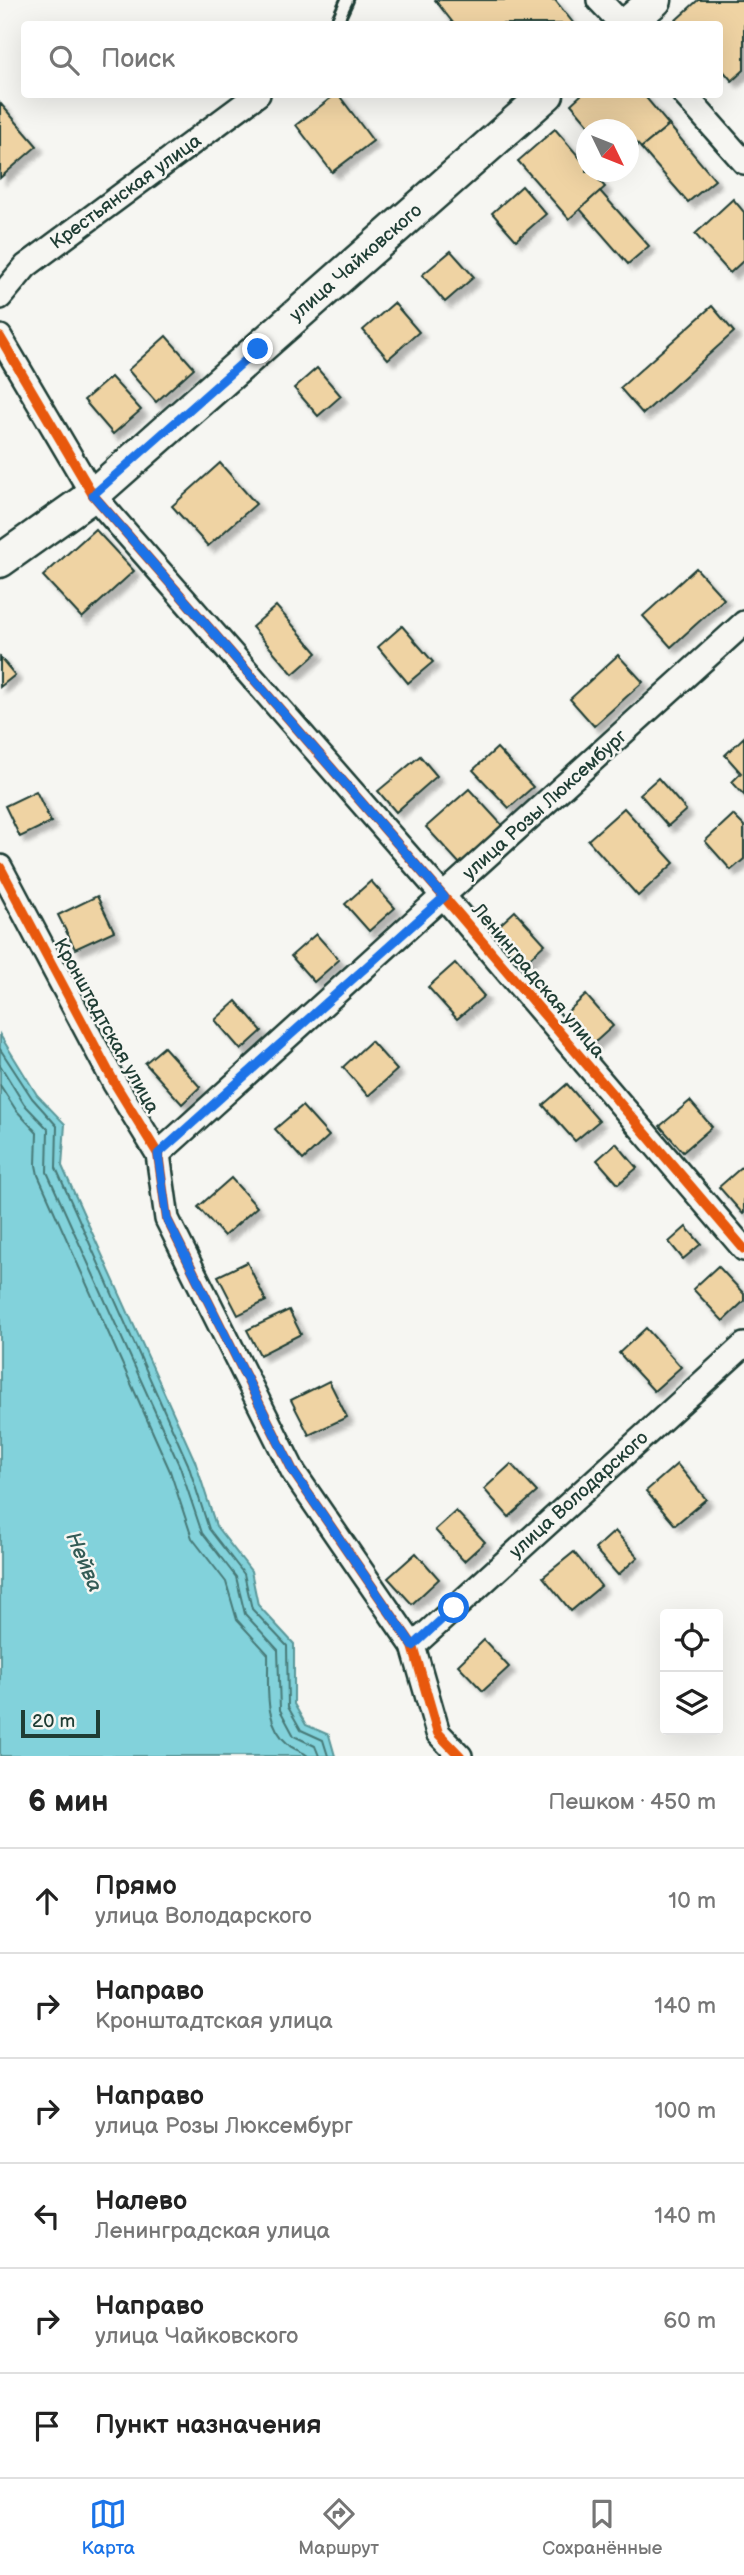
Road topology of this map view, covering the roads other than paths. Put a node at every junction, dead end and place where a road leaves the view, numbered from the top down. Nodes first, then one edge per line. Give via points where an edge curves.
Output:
1 (347, 0) edge
2 (599, 0) edge
3 (655, 0) edge
4 (337, 21) edge
5 (621, 21) edge
6 (628, 21) edge
7 (253, 98) edge
8 (542, 98) edge
9 (688, 98) edge
10 (744, 162) edge
11 (0, 297) edge
12 (0, 337) edge
13 (93, 495) junction
14 (0, 561) edge
15 (744, 623) edge
16 (0, 867) edge
17 (444, 897) junction
18 (158, 1154) junction
19 (744, 1249) edge
20 (744, 1345) edge
21 (413, 1646) junction
22 (460, 1756) edge

1 - 4 lane
2 - 5 street
3 - 6 main road
7 - 11 street, Крестьянская улица via 26,266
8 - 13 main road, улица Чайковского
9 - 10 street
12 - 13 street, Ленинградская улица
13 - 14 main road, улица Чайковского
13 - 17 street, Ленинградская улица
15 - 17 street, улица Розы Люксембург
16 - 18 street, Кронштадтская улица
17 - 18 street, улица Розы Люксембург
17 - 19 street, Ленинградская улица
18 - 21 street, Кронштадтская улица via 167,1219 294,1473
20 - 21 street, улица Володарского
21 - 22 street, Кронштадтская улица via 438,1733

